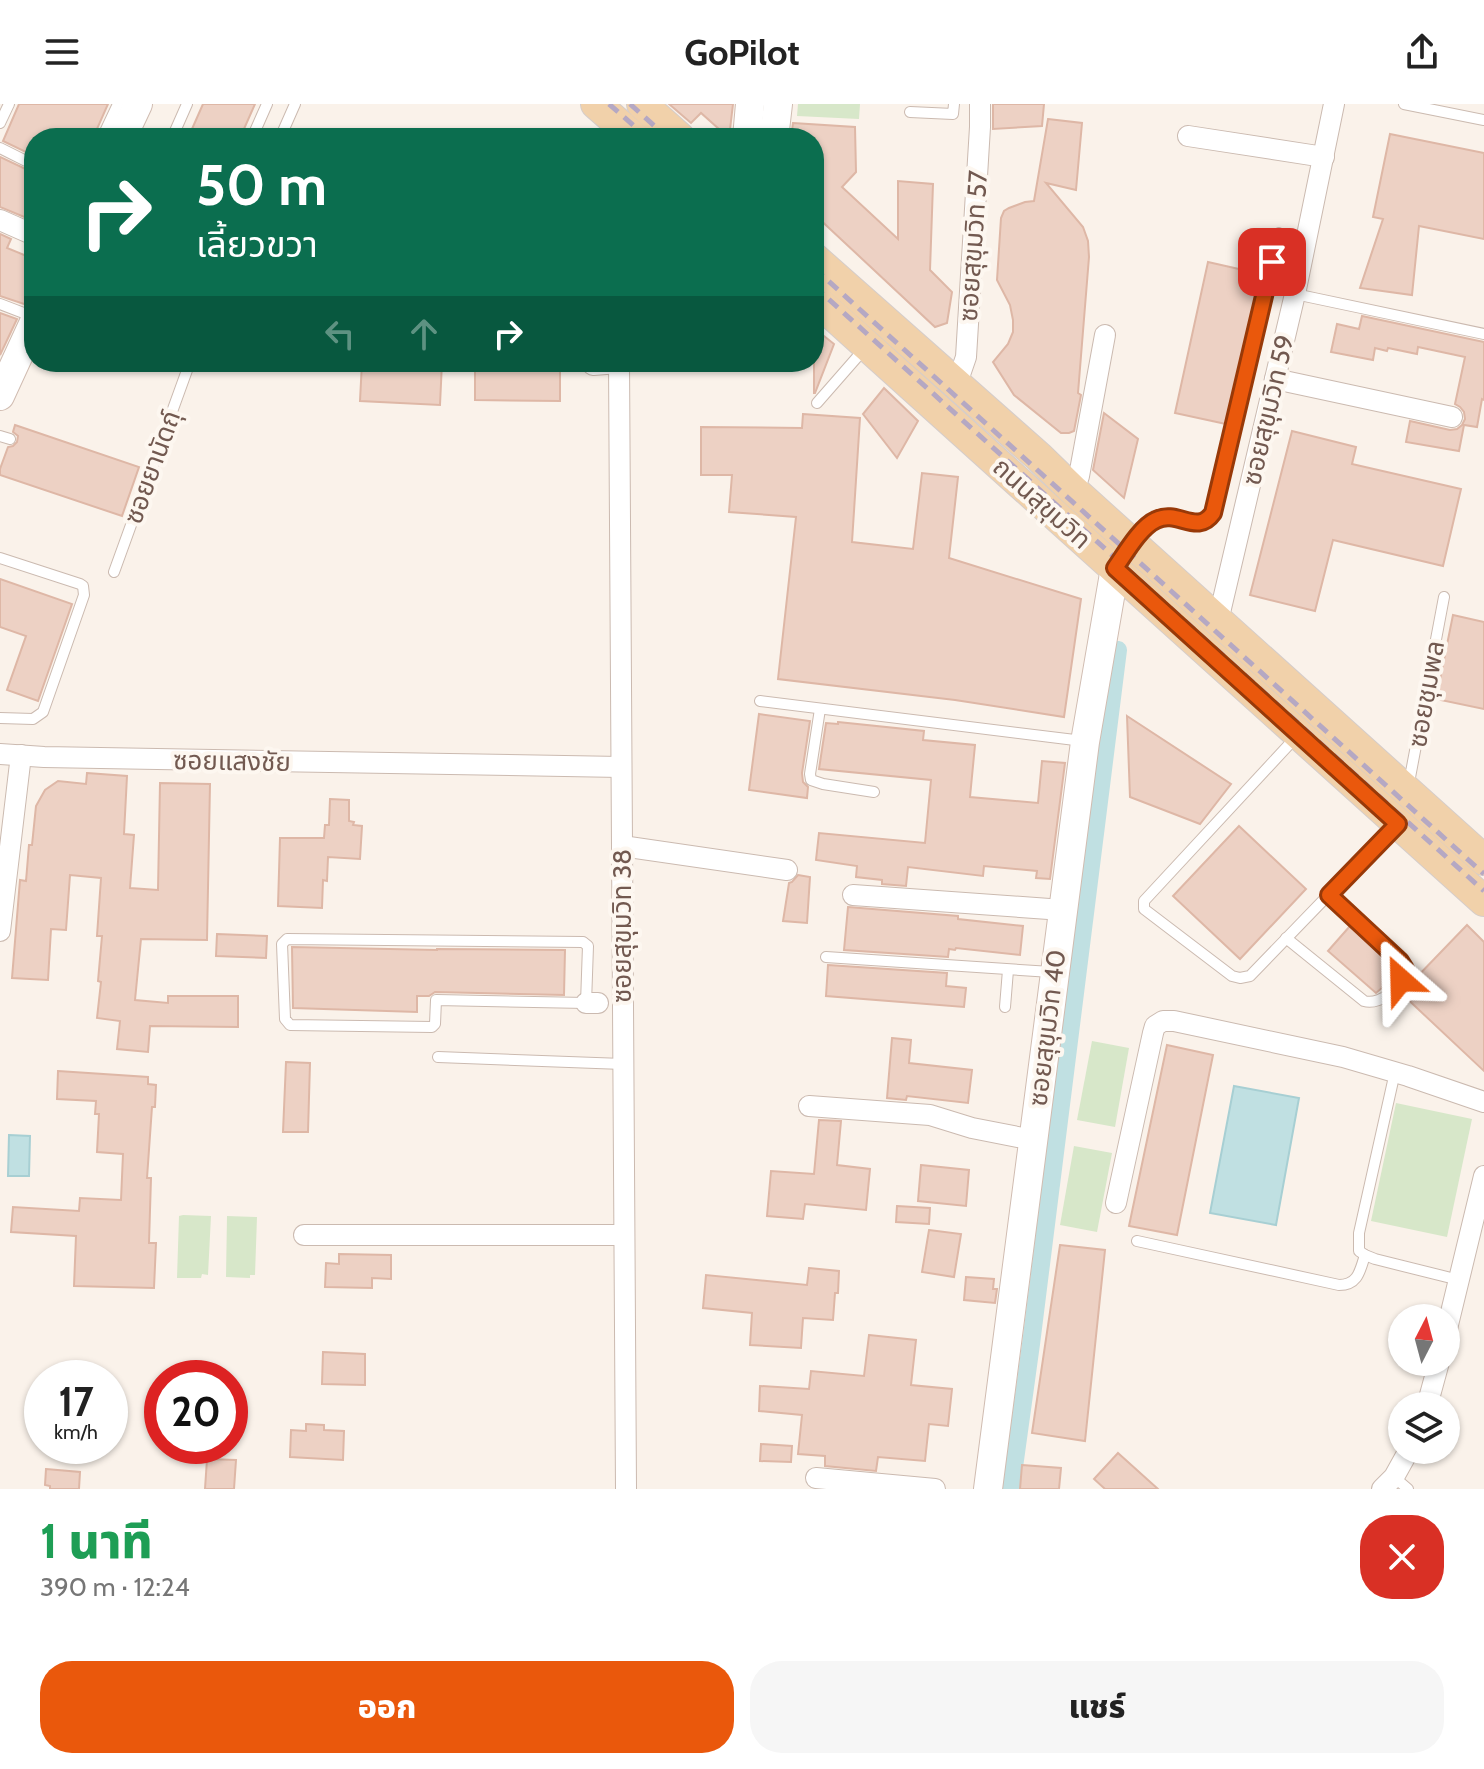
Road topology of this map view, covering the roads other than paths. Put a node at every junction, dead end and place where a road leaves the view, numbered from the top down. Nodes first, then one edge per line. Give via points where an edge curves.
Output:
1 (9, 104) edge
2 (118, 104) edge
3 (138, 104) edge
4 (187, 104) edge
5 (267, 104) edge
6 (295, 104) edge
7 (596, 104) edge
8 (642, 104) edge
9 (750, 104) edge
10 (778, 104) edge
11 (954, 104) edge
12 (980, 104) edge
13 (1334, 104) edge
14 (1404, 104) edge
15 (910, 112) dead end
16 (1484, 120) edge
17 (0, 123) edge
18 (107, 128) edge
19 (127, 128) edge
20 (176, 128) edge
21 (256, 128) edge
22 (284, 128) edge
23 (620, 128) edge
24 (669, 128) edge
25 (748, 128) edge
26 (775, 128) edge
27 (1188, 136) dead end
28 (0, 148) edge
29 (1324, 157) junction
30 (24, 160) edge
31 (0, 220) edge
32 (24, 231) edge
33 (1279, 233) dead end
34 (824, 267) edge
35 (1295, 294) junction
36 (0, 304) edge
37 (824, 307) edge
38 (24, 315) edge
39 (1484, 334) edge
40 (1105, 335) dead end
41 (24, 342) edge
42 (867, 346) junction
43 (186, 372) edge
44 (619, 372) edge
45 (1275, 379) junction
46 (956, 386) junction
47 (0, 396) edge
48 (817, 403) dead end
49 (1452, 417) dead end
50 (1074, 491) junction
51 (1124, 556) junction
52 (0, 558) edge
53 (114, 572) dead end
54 (1444, 597) dead end
55 (1218, 621) junction
56 (760, 701) dead end
57 (820, 709) junction
58 (0, 718) edge
59 (1299, 735) junction
60 (1085, 742) junction
61 (0, 754) edge
62 (21, 755) junction
63 (621, 767) junction
64 (1407, 790) junction
65 (874, 792) dead end
66 (1398, 824) junction
67 (622, 846) junction
68 (1484, 859) edge
69 (787, 870) dead end
70 (853, 895) dead end
71 (1329, 895) junction
72 (1484, 901) edge
73 (1063, 910) junction
74 (0, 931) edge
75 (1286, 938) junction
76 (826, 957) dead end
77 (1008, 970) junction
78 (1054, 972) junction
79 (592, 1003) junction
80 (623, 1006) junction
81 (1005, 1007) dead end
82 (438, 1057) dead end
83 (623, 1064) junction
84 (1395, 1072) junction
85 (1484, 1102) edge
86 (809, 1106) dead end
87 (1033, 1140) junction
88 (1484, 1176) edge
89 (1116, 1203) dead end
90 (304, 1235) dead end
91 (624, 1235) junction
92 (1137, 1241) dead end
93 (1365, 1255) junction
94 (1459, 1280) junction
95 (1453, 1304) edge
96 (1403, 1464) edge
97 (816, 1478) dead end
98 (1394, 1485) edge
99 (626, 1489) edge
100 (935, 1489) edge
101 (988, 1489) edge

1 - 17 lane
2 - 18 lane
3 - 19 street
4 - 20 lane
5 - 21 lane
6 - 22 lane
7 - 23 main road
8 - 24 main road
9 - 25 street
10 - 26 street
11 - 15 lane via 953,114
12 - 46 street, ซอยสุขุมวิท 57 via 966,357
13 - 29 street, ซอยสุขุมวิท 59
14 - 16 lane
27 - 29 street
28 - 30 lane
29 - 35 street, ซอยสุขุมวิท 59
31 - 32 street
33 - 51 lane via 1213,513 1195,524 1171,516 1157,519
34 - 46 main road, ถนนสุขุมวิท
35 - 39 lane
35 - 45 street, ซอยสุขุมวิท 59
36 - 38 lane
37 - 42 main road, ถนนสุขุมวิท
40 - 50 street
41 - 47 street
42 - 48 lane
42 - 51 main road, ถนนสุขุมวิท
43 - 53 lane, ซอยยานัดถุ์
44 - 63 street, ซอยสุขุมวิท 38
45 - 49 street
45 - 55 street, ซอยสุขุมวิท 59
46 - 50 main road, ถนนสุขุมวิท
50 - 51 main road, ถนนสุขุมวิท
51 - 55 main road, ถนนสุขุมวิท
51 - 59 main road, ถนนสุขุมวิท
51 - 60 street, ซอยสุขุมวิท 40
52 - 58 lane via 80,584 84,595 43,712 33,719
54 - 64 lane, ซอยชุมพล
55 - 64 main road, ถนนสุขุมวิท
56 - 57 lane
57 - 60 lane
57 - 65 lane via 811,780
59 - 66 main road, ถนนสุขุมวิท
59 - 75 lane via 1144,901 1144,909 1232,976 1250,976
60 - 73 street, ซอยสุขุมวิท 40
61 - 62 street, ซอยแสงชัย
62 - 63 street, ซอยแสงชัย
62 - 74 street
63 - 67 street, ซอยสุขุมวิท 38
64 - 68 main road, ถนนสุขุมวิท
66 - 71 lane
66 - 72 main road, ถนนสุขุมวิท
67 - 69 street
67 - 80 street, ซอยสุขุมวิท 38
70 - 73 street
71 - 75 lane
71 - 75 lane via 1403,965 1404,974 1388,994 1379,1001 1364,1001
73 - 78 street, ซอยสุขุมวิท 40
76 - 77 lane
77 - 78 lane
77 - 81 lane
78 - 87 street, ซอยสุขุมวิท 40
79 - 79 lane via 436,1000 432,1027 290,1025 285,1019 282,944 287,939 583,942 588,946
79 - 80 lane
80 - 83 street, ซอยสุขุมวิท 38
82 - 83 lane
83 - 91 street, ซอยสุขุมวิท 38
84 - 85 street
84 - 89 street via 1174,1021 1159,1023
84 - 93 lane via 1359,1233 1359,1251
86 - 87 street via 930,1115
87 - 101 street, ซอยสุขุมวิท 40
88 - 94 street
90 - 91 street
91 - 99 street, ซอยสุขุมวิท 38
92 - 93 lane via 1339,1285 1356,1280
93 - 94 lane
94 - 95 street
96 - 98 street
97 - 100 street

